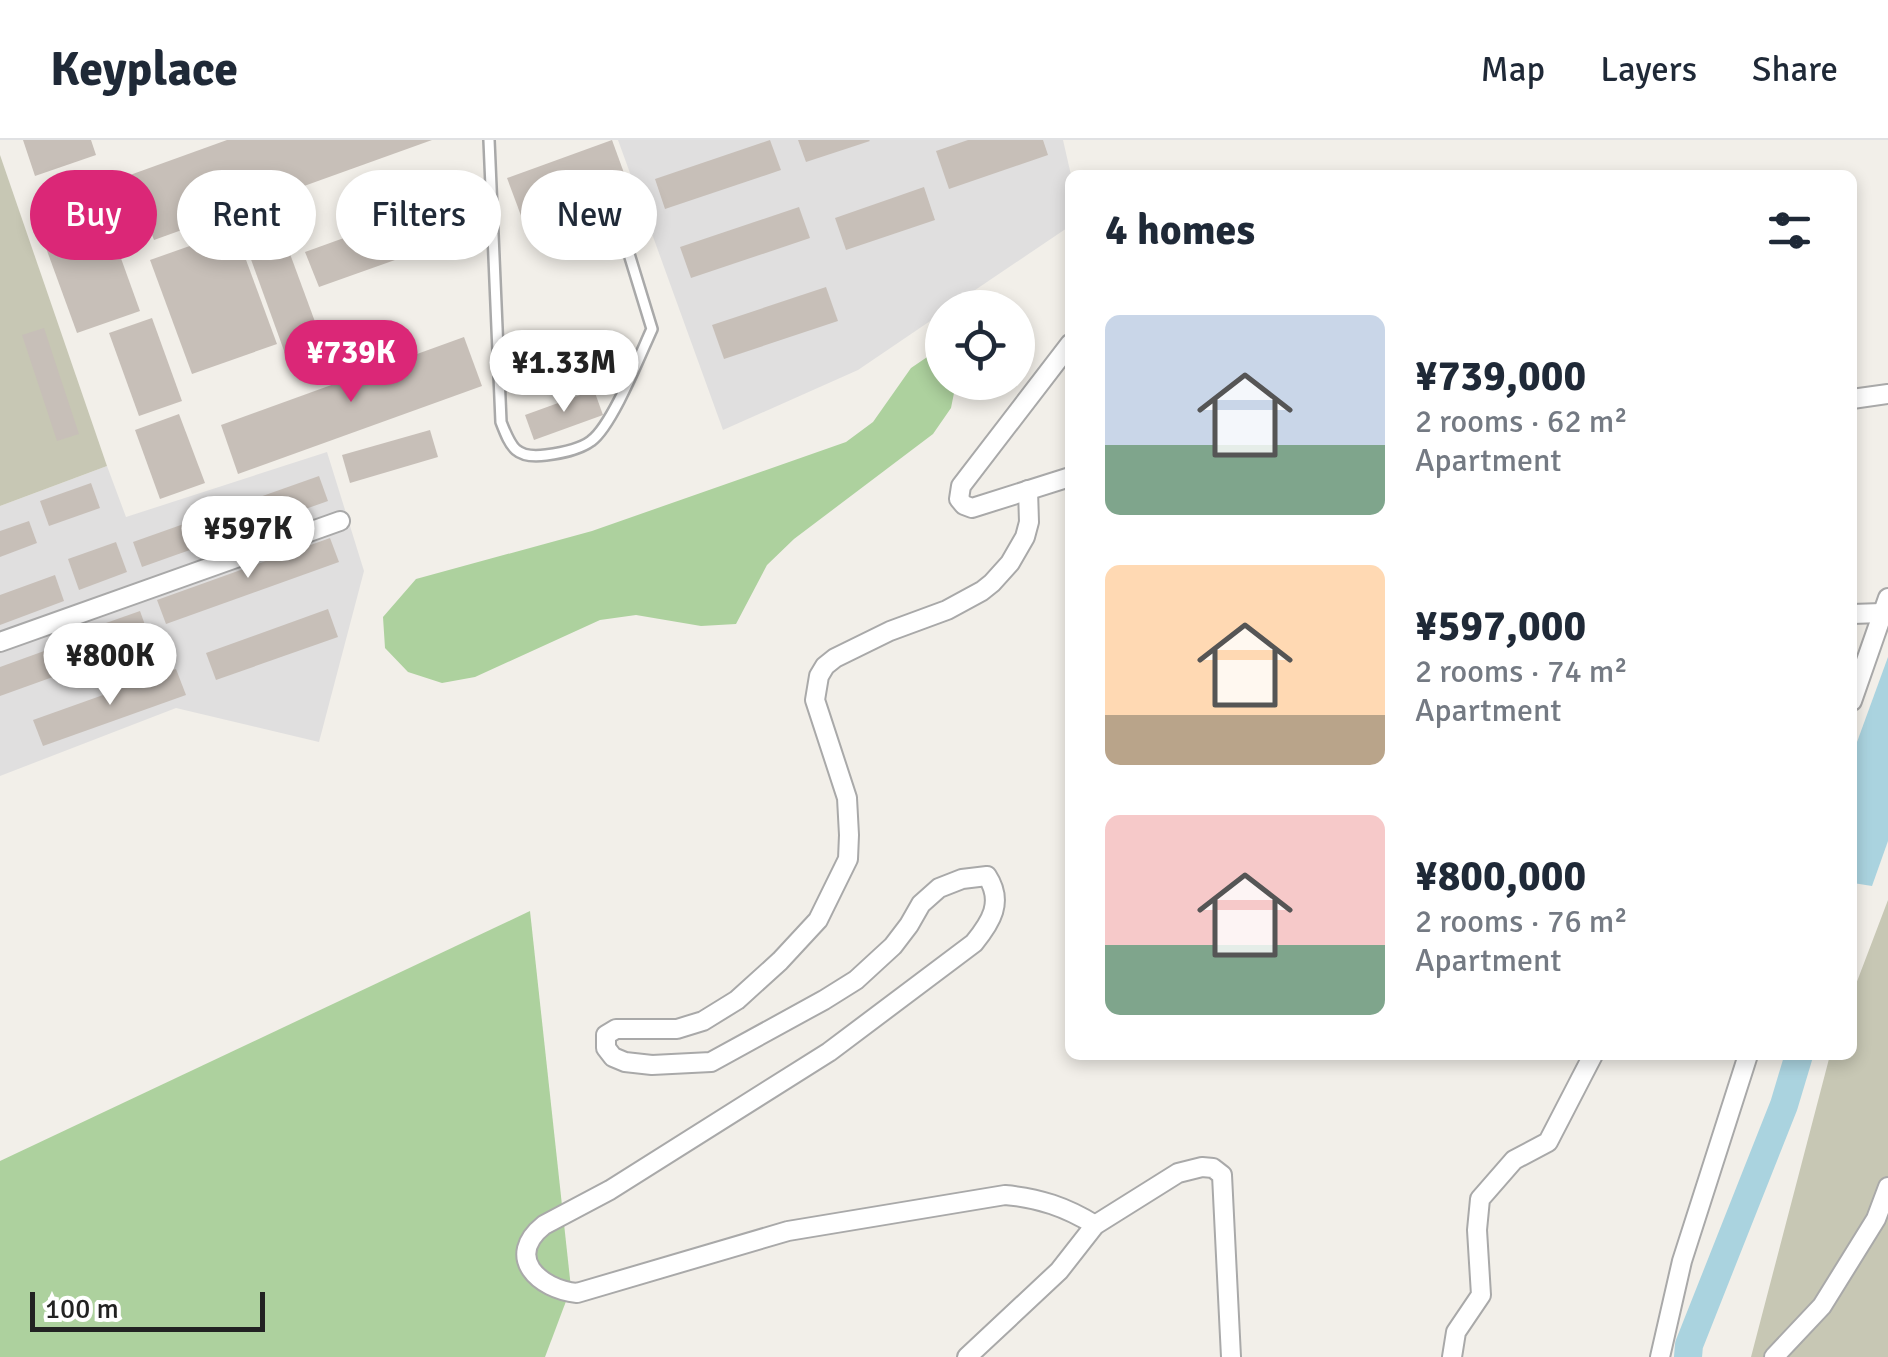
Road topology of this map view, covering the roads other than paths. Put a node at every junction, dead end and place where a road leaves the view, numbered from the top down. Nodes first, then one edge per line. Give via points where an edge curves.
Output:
1 (489, 140) edge
2 (631, 260) edge
3 (1065, 351) edge
4 (1888, 394) edge
5 (1857, 398) edge
6 (1065, 479) edge
7 (1028, 490) junction
8 (340, 521) dead end
9 (1882, 613) edge
10 (1857, 614) edge
11 (1857, 622) edge
12 (0, 642) edge
13 (1857, 686) edge
14 (1590, 1060) edge
15 (1746, 1060) edge
16 (1888, 1187) edge
17 (1095, 1224) junction
18 (967, 1357) edge
19 (1230, 1357) edge
20 (1452, 1357) edge
21 (1660, 1357) edge
22 (1774, 1357) edge

1 - 2 lane via 501,422 511,447 525,456 594,440 608,419 652,329
3 - 7 street via 961,486 959,498 972,508
4 - 5 street
6 - 7 street
7 - 17 street via 1024,537 992,583 836,658 819,676 815,700 847,798 849,835 848,859 818,920 726,1008 677,1029 616,1029 606,1035 606,1048 613,1058 652,1066 711,1062 856,980 892,946 929,895 962,879 987,876 994,887 990,924 829,1052 544,1224 529,1242 528,1264 543,1284 577,1294 788,1231 1006,1195 1070,1209
8 - 12 street
9 - 10 street
9 - 11 street
9 - 13 street
14 - 20 street via 1548,1142 1514,1160 1480,1199 1481,1295 1456,1332
15 - 21 street via 1682,1261
16 - 22 street via 1876,1219 1822,1306
17 - 18 street via 1058,1271
17 - 19 street via 1178,1173 1202,1167 1222,1174

